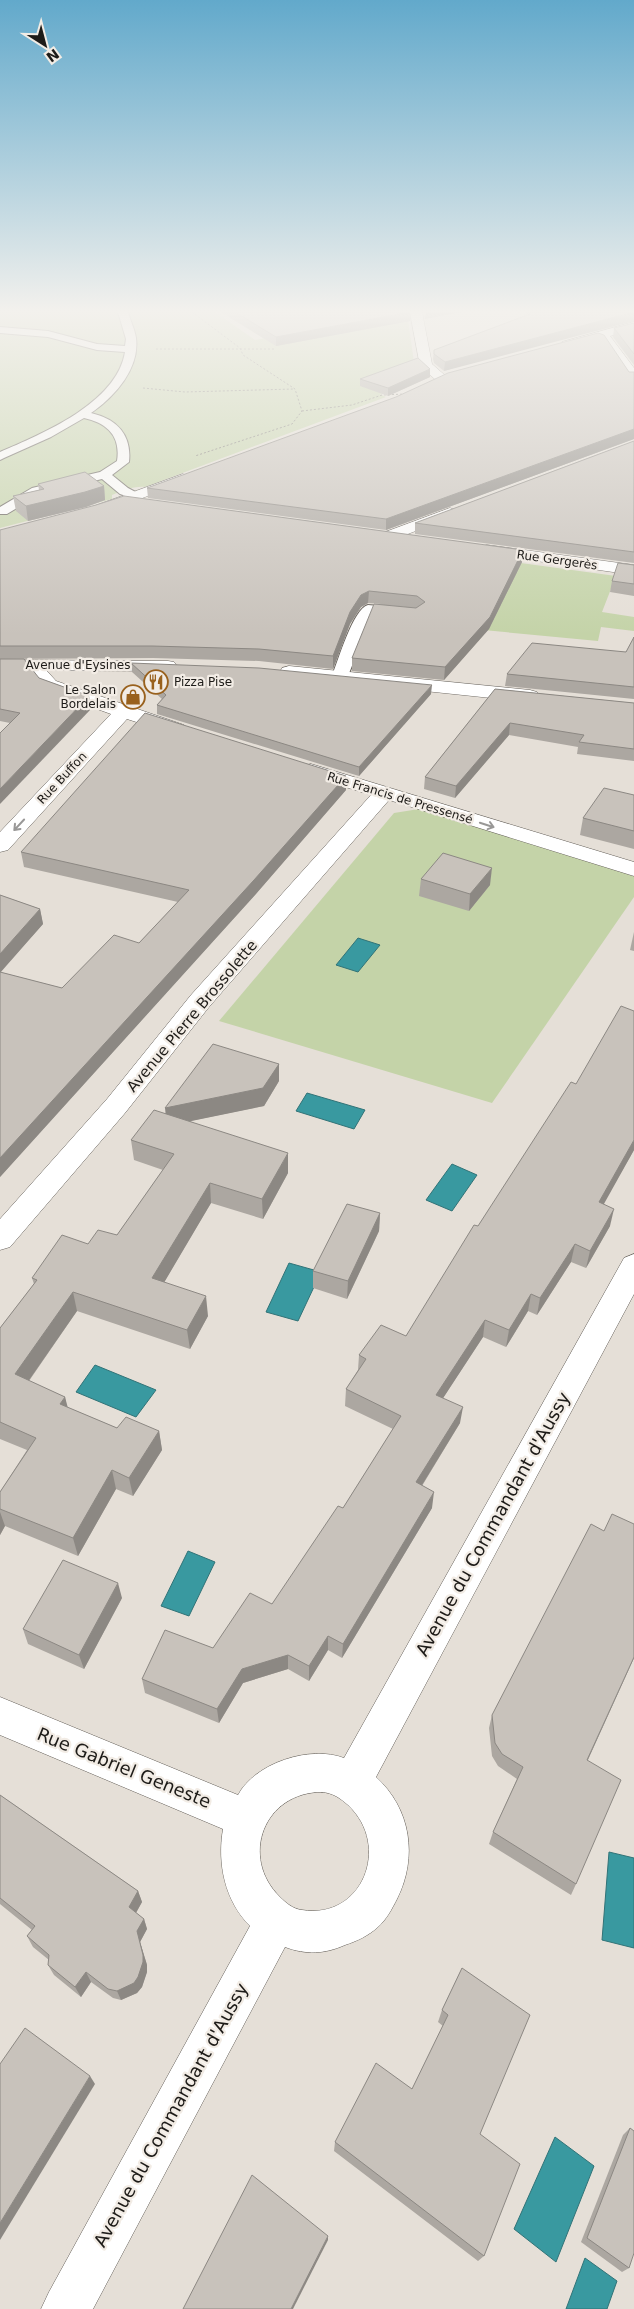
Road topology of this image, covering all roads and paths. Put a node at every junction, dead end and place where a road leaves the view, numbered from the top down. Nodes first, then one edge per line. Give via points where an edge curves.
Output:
1 (73, 420) edge
2 (103, 420) edge
3 (295, 420) edge
4 (0, 456) edge
5 (190, 458) dead end
6 (198, 472) edge
7 (104, 475) junction
8 (130, 497) junction
9 (152, 505) edge
10 (460, 510) edge
11 (3, 511) dead end
12 (82, 514) edge
13 (367, 534) edge
14 (386, 537) junction
15 (416, 541) edge
16 (475, 549) edge
17 (634, 570) edge
18 (416, 614) edge
19 (0, 664) edge
20 (32, 665) junction
21 (190, 667) edge
22 (268, 670) edge
23 (340, 676) junction
24 (546, 698) edge
25 (123, 712) junction
26 (197, 735) edge
27 (289, 763) edge
28 (384, 793) junction
29 (0, 845) edge
30 (634, 869) edge
31 (0, 1239) edge
32 (634, 1266) edge
33 (0, 1716) edge
34 (352, 1782) junction
35 (247, 1819) junction
36 (276, 1922) junction
37 (66, 2309) edge

1 - 4 lane
2 - 7 lane via 121,434 125,453 123,462
3 - 5 path via 292,424
6 - 8 street
7 - 8 lane
7 - 11 lane via 36,491
8 - 9 street
8 - 12 street
10 - 14 street
13 - 14 street
14 - 15 street
16 - 17 street, Rue Gergerès
18 - 23 lane via 368,609 362,615
19 - 20 street, Avenue d'Eysines
20 - 21 street, Avenue d'Eysines
20 - 25 street via 49,685
22 - 23 street
23 - 24 street
25 - 26 street
25 -> 29 street, Rue Buffon
27 - 28 street, Rue Francis de Pressensé
28 -> 30 street, Rue Francis de Pressensé
28 - 31 street, Avenue Pierre Brossolette via 200,1001 116,1106
32 - 34 street, Avenue du Commandant d'Aussy
33 - 35 street, Rue Gabriel Geneste
34 - 35 street via 329,1773 297,1775 281,1781 261,1796
34 - 36 street via 372,1800 385,1823 390,1850 386,1877 374,1903 353,1922 329,1933 301,1932
35 - 36 street via 241,1841 240,1864 247,1887 259,1907
36 - 37 street, Avenue du Commandant d'Aussy

